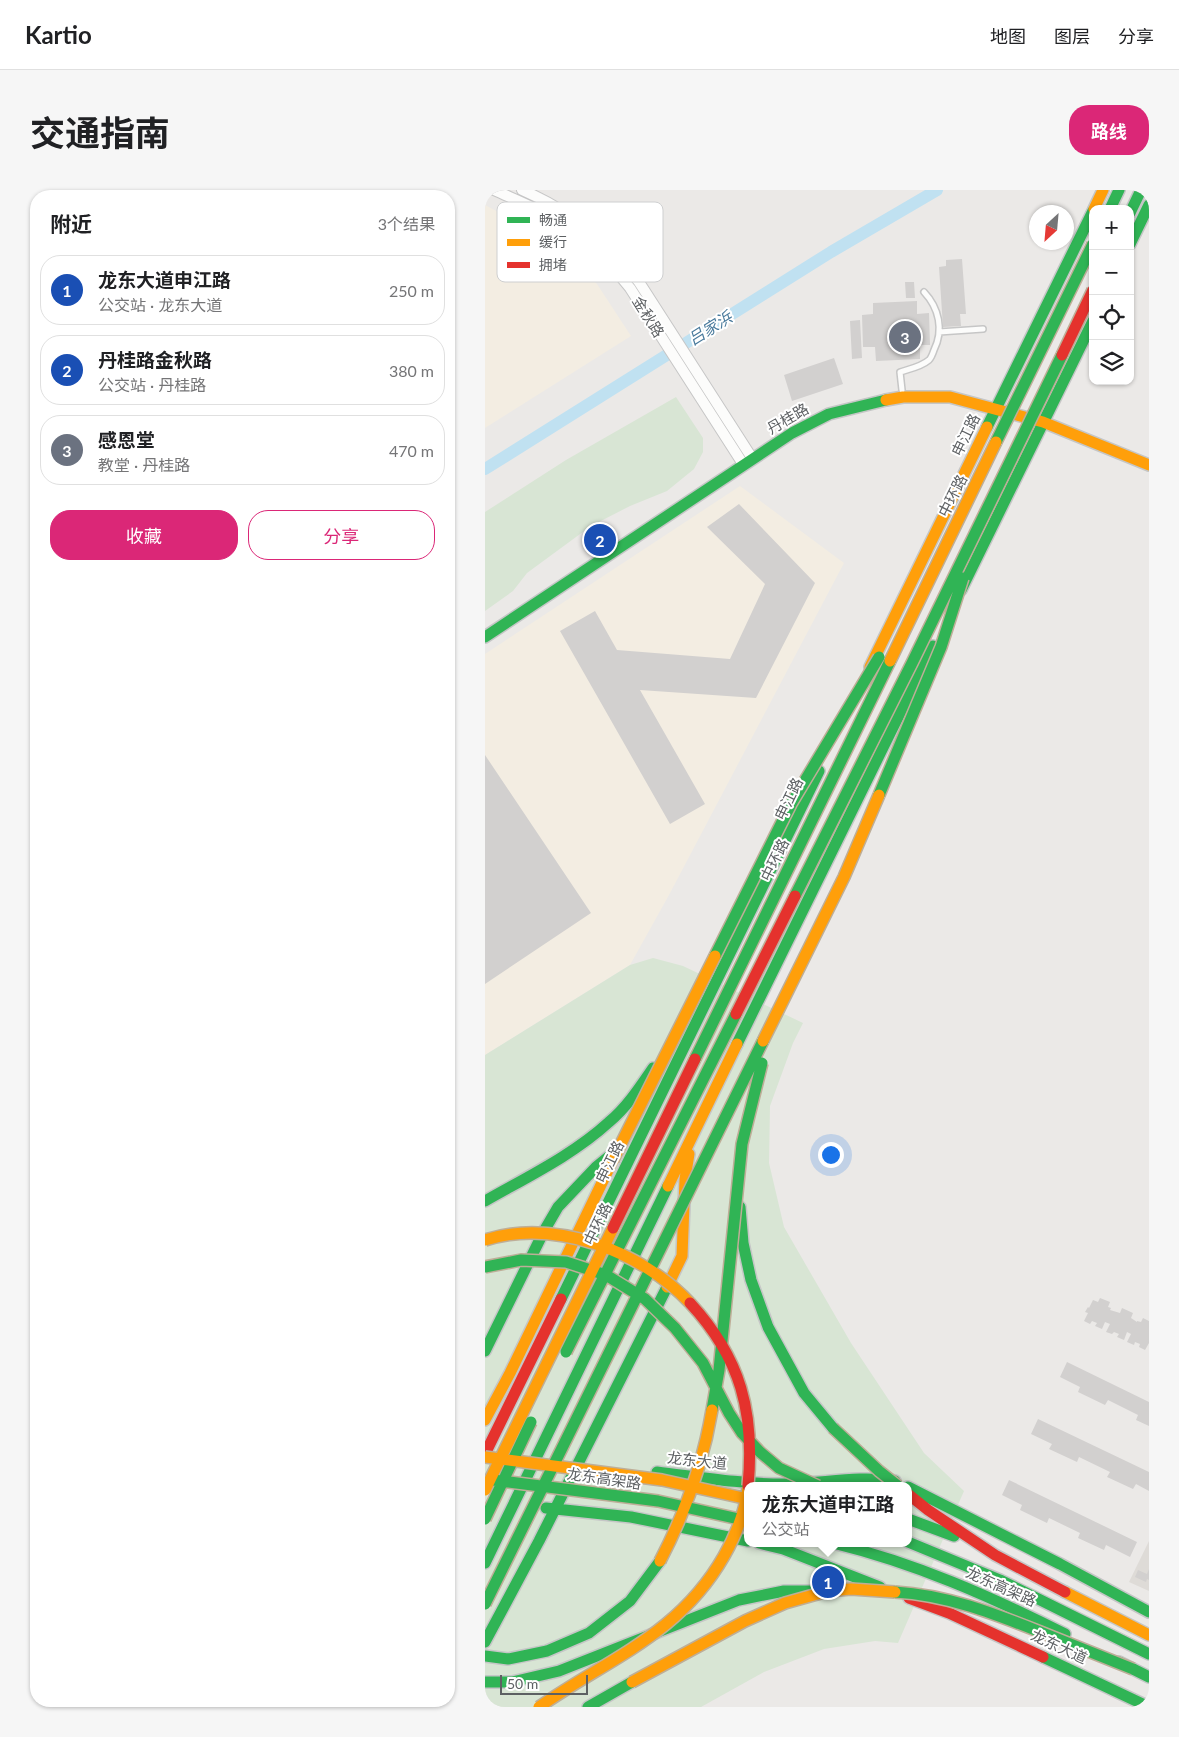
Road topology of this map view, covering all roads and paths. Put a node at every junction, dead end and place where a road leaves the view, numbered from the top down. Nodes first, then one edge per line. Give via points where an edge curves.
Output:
1 (494, 190) edge
2 (523, 190) edge
3 (1103, 190) edge
4 (1119, 190) edge
5 (1141, 190) edge
6 (520, 202) edge
7 (546, 202) edge
8 (1096, 205) edge
9 (1112, 205) edge
10 (1134, 205) edge
11 (1149, 205) edge
12 (1089, 218) edge
13 (1134, 236) edge
14 (1090, 250) edge
15 (625, 282) edge
16 (639, 282) edge
17 (924, 292) dead end
18 (1091, 295) edge
19 (983, 329) dead end
20 (1089, 329) edge
21 (939, 332) junction
22 (902, 390) junction
23 (998, 405) junction
24 (1045, 419) junction
25 (1149, 457) edge
26 (746, 459) junction
27 (1149, 465) edge
28 (977, 530) junction
29 (932, 571) junction
30 (485, 630) edge
31 (485, 637) edge
32 (779, 1012) junction
33 (673, 1039) junction
34 (704, 1112) junction
35 (645, 1126) junction
36 (737, 1180) junction
37 (486, 1200) edge
38 (485, 1240) edge
39 (485, 1267) edge
40 (485, 1351) edge
41 (559, 1366) dead end
42 (537, 1411) dead end
43 (485, 1420) edge
44 (485, 1453) edge
45 (538, 1457) junction
46 (578, 1462) junction
47 (485, 1479) edge
48 (748, 1482) edge
49 (758, 1482) edge
50 (804, 1482) edge
51 (809, 1482) edge
52 (893, 1482) edge
53 (898, 1482) edge
54 (912, 1489) edge
55 (485, 1490) edge
56 (912, 1497) edge
57 (744, 1498) edge
58 (485, 1502) edge
59 (514, 1504) junction
60 (555, 1509) junction
61 (744, 1510) edge
62 (485, 1519) edge
63 (744, 1520) edge
64 (912, 1520) edge
65 (744, 1540) edge
66 (912, 1543) edge
67 (778, 1547) edge
68 (848, 1547) edge
69 (995, 1555) junction
70 (485, 1563) edge
71 (828, 1591) junction
72 (485, 1604) edge
73 (1149, 1612) edge
74 (1149, 1635) edge
75 (485, 1642) edge
76 (1149, 1654) edge
77 (485, 1656) edge
78 (1133, 1669) junction
79 (1149, 1677) edge
80 (485, 1682) edge
81 (539, 1707) edge
82 (588, 1707) edge
83 (1149, 1707) edge

1 - 6 street, 金秋路
2 - 7 street, 金秋路
3 - 8 main road, 申江路
4 - 9 main road
5 - 10 main road
11 - 13 main road
12 - 23 main road, 申江路
14 - 29 main road, 中环路, bridge
15 - 26 street, 金秋路 via 693,389
16 - 26 street, 金秋路 via 703,382
17 - 21 lane via 938,313
18 - 28 main road, 中环路, bridge
19 - 21 lane
20 - 24 main road
21 - 22 lane via 929,360 900,372
22 - 23 main road, 丹桂路 via 953,390
22 - 26 main road, 丹桂路 via 877,393 826,408 788,428
23 - 24 main road, 丹桂路
23 - 26 main road, 丹桂路 via 950,397 877,400 810,422
23 - 35 main road, 申江路
24 - 25 main road, 丹桂路
24 - 27 main road, 丹桂路
24 - 34 main road
26 - 30 main road, 丹桂路
26 - 31 main road, 丹桂路
28 - 32 main road, bridge via 941,647 844,877
28 - 41 main road, 中环路, bridge
29 - 33 main road, bridge via 791,804
29 - 55 main road, 中环路, bridge
32 - 36 main road, bridge via 750,1108
32 - 72 main road, bridge
33 - 37 main road, bridge via 639,1089 609,1122 567,1154
33 - 43 main road, bridge
34 - 45 main road
34 - 46 main road via 690,1148 683,1256
35 - 40 main road via 596,1168 558,1207
35 - 44 main road, 申江路
36 - 52 main road, bridge via 743,1243 751,1280 784,1359 804,1393 833,1428
36 - 77 main road, bridge via 719,1370 707,1441 691,1493 660,1561 630,1601 589,1633 547,1651 508,1659
38 - 48 main road, bridge via 535,1233 580,1238 629,1256 661,1276 688,1299 721,1341 739,1380 747,1415 751,1457
39 - 51 main road, bridge via 521,1260 566,1262 606,1275 645,1299 675,1328 703,1363 742,1433 779,1468
42 - 62 main road, bridge
44 - 45 main road, 龙东大道
44 - 57 main road, 龙东高架路, bridge via 662,1480
45 - 46 main road, 龙东大道
45 - 59 main road
46 - 49 main road, 龙东大道
46 - 60 main road
47 - 63 main road, 龙东高架路, bridge via 658,1501
50 - 53 main road, 龙东大道 via 853,1477
54 - 73 main road, 龙东大道
56 - 69 main road
58 - 59 main road
59 - 60 main road
59 - 70 main road
60 - 65 main road via 631,1517
60 - 75 main road
61 - 81 main road, bridge via 720,1564 699,1594 669,1623 612,1663
64 - 69 main road
66 - 76 main road, 龙东高架路 via 1044,1600
67 - 83 main road, 龙东大道 via 949,1613
68 - 78 main road, 龙东高架路, bridge via 928,1572 979,1593
69 - 74 main road
71 - 78 main road, bridge via 851,1589 914,1593 955,1601 994,1613
71 - 80 main road, bridge via 784,1591 739,1600 559,1671 512,1682
71 - 82 main road, bridge via 785,1603 745,1621
78 - 79 main road, 龙东高架路

